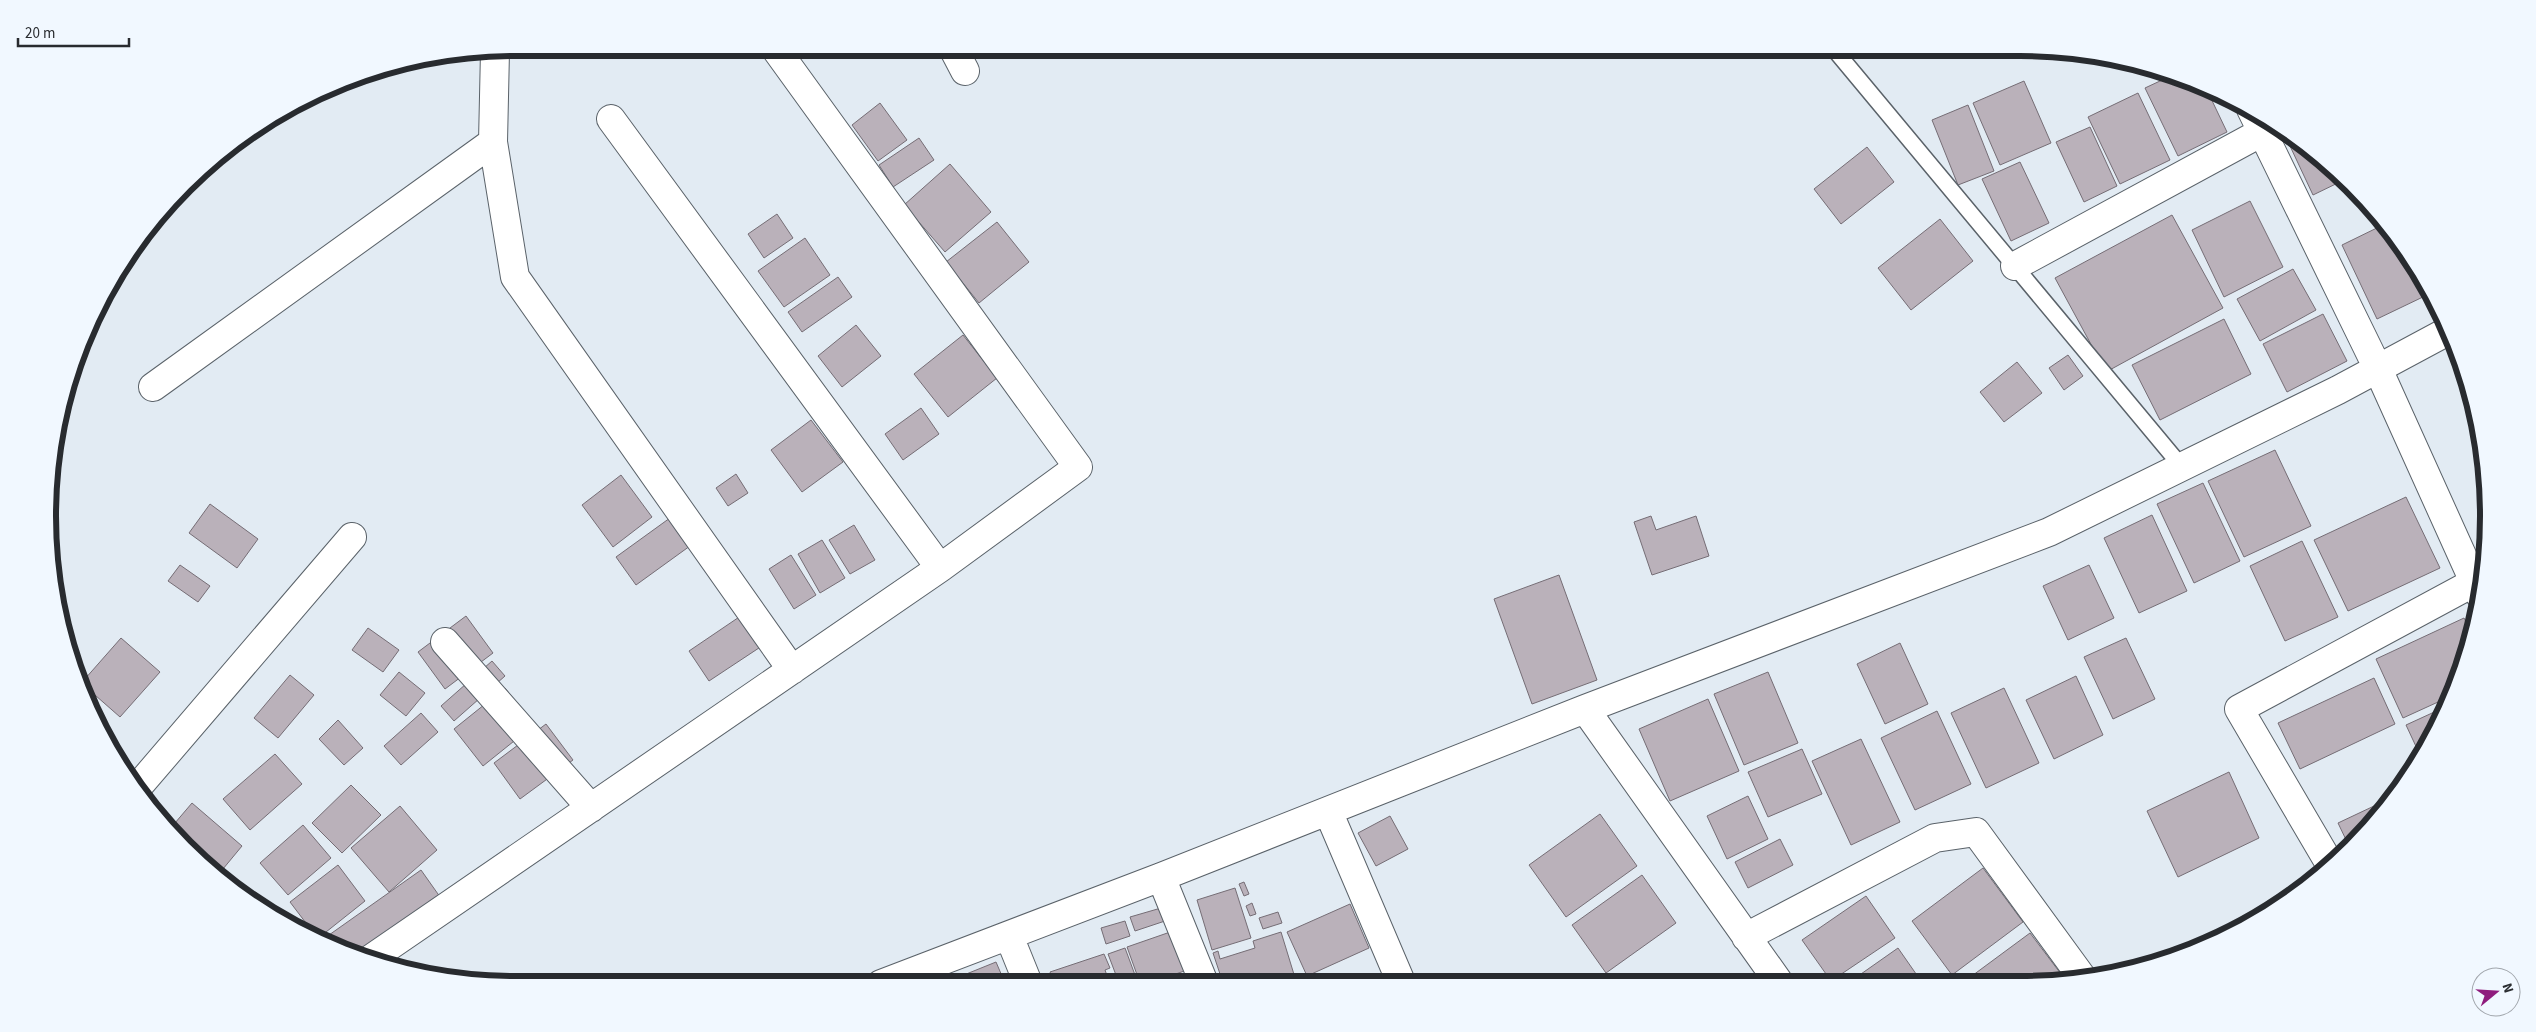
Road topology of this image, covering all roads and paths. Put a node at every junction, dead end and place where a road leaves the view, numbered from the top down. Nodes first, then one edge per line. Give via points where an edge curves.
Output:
1 (781, 56) edge
2 (1840, 56) edge
3 (495, 57) edge
4 (611, 119) dead end
5 (2259, 124) edge
6 (2266, 128) edge
7 (494, 142) junction
8 (2015, 266) junction
9 (2442, 334) edge
10 (2378, 369) junction
11 (153, 387) dead end
12 (2182, 467) junction
13 (352, 538) dead end
14 (940, 568) junction
15 (2476, 576) edge
16 (2474, 588) edge
17 (444, 642) dead end
18 (792, 670) junction
19 (1585, 709) junction
20 (142, 782) edge
21 (591, 808) junction
22 (1328, 811) junction
23 (2327, 859) edge
24 (1161, 877) junction
25 (1009, 936) junction
26 (1746, 937) junction
27 (377, 954) edge
28 (2078, 972) edge
29 (902, 976) edge
30 (1025, 976) edge
31 (1201, 976) edge
32 (1398, 976) edge
33 (1774, 976) edge

1 - 14 street via 1078,467
2 - 8 lane
3 - 7 street
4 - 14 street
5 - 8 street
6 - 10 street
7 - 11 street
7 - 18 street via 515,277
8 - 12 lane
9 - 10 street
10 - 12 street
10 - 15 street
12 - 19 street via 2049,532
13 - 20 street
14 - 18 street
16 - 23 street via 2239,709
17 - 21 street
18 - 21 street
19 - 22 street
19 - 26 street
21 - 27 street
22 - 24 street
22 - 32 street
24 - 25 street
24 - 31 street
25 - 29 street
25 - 30 street
26 - 28 street via 1935,838 1976,832
26 - 33 street

